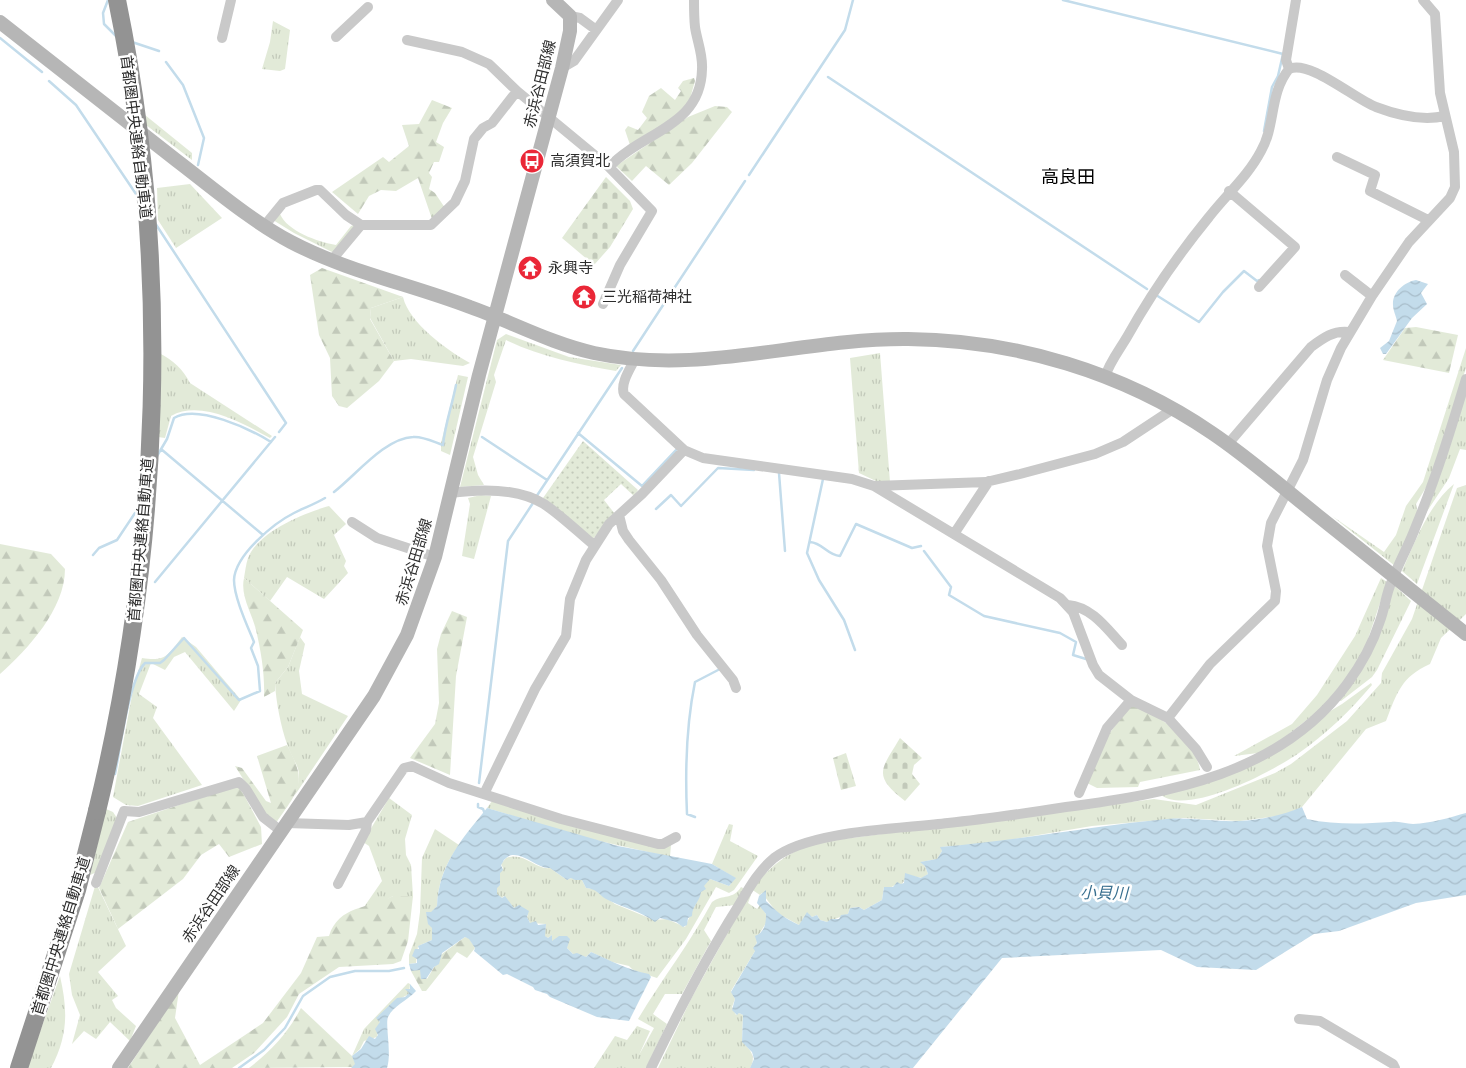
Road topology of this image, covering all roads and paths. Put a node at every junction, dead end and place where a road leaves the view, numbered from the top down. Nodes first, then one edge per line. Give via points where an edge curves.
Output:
1 (116, 0) edge
2 (231, 0) edge
3 (553, 0) edge
4 (618, 0) edge
5 (694, 0) edge
6 (1296, 0) edge
7 (1423, 0) edge
8 (368, 7) dead end
9 (570, 16) junction
10 (0, 22) edge
11 (595, 29) junction
12 (336, 36) dead end
13 (222, 38) dead end
14 (407, 40) dead end
15 (562, 68) junction
16 (1289, 69) junction
17 (517, 91) junction
18 (1445, 116) junction
19 (549, 117) junction
20 (1337, 157) dead end
21 (609, 167) junction
22 (1230, 191) junction
23 (1428, 220) junction
24 (264, 225) junction
25 (361, 225) junction
26 (331, 261) junction
27 (1345, 275) dead end
28 (1259, 288) dead end
29 (1372, 296) junction
30 (603, 304) dead end
31 (495, 317) junction
32 (1349, 332) junction
33 (635, 359) junction
34 (1106, 377) junction
35 (1466, 379) edge
36 (1173, 409) junction
37 (1228, 444) junction
38 (684, 450) junction
39 (988, 481) junction
40 (874, 486) junction
41 (1288, 492) junction
42 (450, 493) junction
43 (619, 515) junction
44 (352, 522) dead end
45 (954, 534) junction
46 (594, 546) junction
47 (435, 557) junction
48 (1397, 579) junction
49 (1068, 605) junction
50 (1466, 634) edge
51 (1122, 645) dead end
52 (736, 688) dead end
53 (1130, 700) junction
54 (1168, 718) junction
55 (1207, 767) dead end
56 (484, 794) junction
57 (1079, 794) dead end
58 (368, 822) junction
59 (284, 827) junction
60 (676, 837) dead end
61 (96, 883) dead end
62 (338, 884) dead end
63 (1299, 1019) dead end
64 (20, 1068) edge
65 (119, 1068) edge
66 (651, 1068) edge
67 (1395, 1068) edge

1 - 64 highway, 首都圏中央連絡自動車道, bridge via 144,180 150,261 152,414 138,594 128,665 97,812 77,890
2 - 13 street
3 - 9 street
4 - 11 street
5 - 21 street via 702,70 691,107
6 - 16 street via 1286,60
7 - 18 street via 1435,14 1440,92
8 - 12 street
9 - 11 street via 580,18
9 - 15 street, 赤浜谷田部線
10 - 24 street
11 - 15 street via 574,62
14 - 17 street via 477,57
15 - 19 street, 赤浜谷田部線
16 - 18 street via 1299,67 1320,75 1375,107 1420,118
16 - 22 street via 1277,88 1266,142 1246,175
17 - 19 street
17 - 25 street via 492,123 474,139 465,181 455,202 438,220 431,225
18 - 23 street via 1454,152 1455,186 1450,198
19 - 21 street
19 - 31 street, 赤浜谷田部線
20 - 23 street via 1375,175 1370,191
21 - 30 street via 652,211 620,265
22 - 28 street via 1295,247
22 - 34 street via 1150,294
23 - 29 street via 1414,234
24 - 25 street via 283,203 320,190
24 - 26 street
25 - 26 street
26 - 31 street
27 - 29 street
29 - 32 street
31 - 33 street via 574,348
31 - 42 street, 赤浜谷田部線
32 - 37 street via 1336,333 1311,347
32 - 41 street via 1327,380 1303,460
33 - 34 street via 682,361 858,340 909,339 970,342 1010,349
33 - 38 street via 622,390 624,394
34 - 36 street
35 - 48 street via 1433,483
36 - 37 street
36 - 39 street via 1123,442 1095,454
37 - 41 street
38 - 40 street via 703,458 852,479
38 - 43 street
39 - 40 street
39 - 45 street
40 - 45 street
41 - 48 street
41 - 54 street via 1274,514 1269,531 1268,555 1276,591 1275,602 1210,664
42 - 46 street via 475,490 533,498
42 - 47 street, 赤浜谷田部線
43 - 46 street
43 - 52 street via 629,540
44 - 47 street via 377,538
45 - 49 street
46 - 56 street via 570,599 566,636 535,689
47 - 59 street, 赤浜谷田部線 via 415,616 374,696
48 - 50 street
48 - 66 street via 1374,638 1348,683 1302,731 1248,764 1199,782 1128,799 824,838 804,843 774,858 757,875 725,926
49 - 51 street via 1079,606 1096,618
49 - 53 street via 1096,671
53 - 54 street
53 - 57 street via 1107,728
54 - 55 street via 1196,749
56 - 58 street via 407,766
56 - 60 street via 561,819 647,841 663,844
58 - 59 street
58 - 62 street
59 - 61 street via 263,817 239,782 140,812 124,811
59 - 65 street, 赤浜谷田部線
63 - 67 street via 1320,1021

